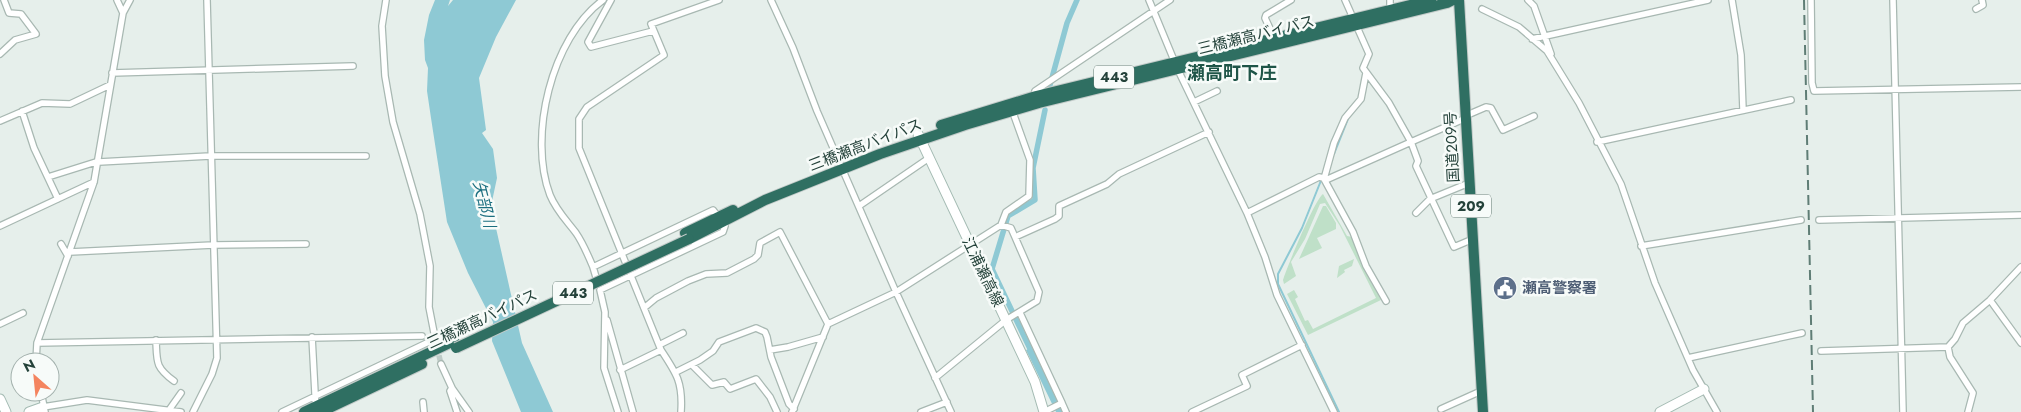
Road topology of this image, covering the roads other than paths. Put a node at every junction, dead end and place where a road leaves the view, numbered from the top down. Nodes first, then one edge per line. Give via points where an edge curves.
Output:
1 (4, 0) edge
2 (117, 0) edge
3 (130, 0) edge
4 (207, 0) edge
5 (386, 0) edge
6 (602, 0) edge
7 (611, 0) edge
8 (719, 0) edge
9 (770, 0) edge
10 (1149, 0) edge
11 (1170, 0) edge
12 (1292, 0) edge
13 (1345, 0) edge
14 (1431, 0) edge
15 (1453, 0) edge
16 (1459, 0) edge
17 (1528, 0) edge
18 (1708, 0) edge
19 (1732, 0) edge
20 (1811, 0) edge
21 (1893, 0) edge
22 (1982, 0) edge
23 (1390, 4) edge
24 (1482, 9) dead end
25 (1976, 9) dead end
26 (1153, 11) junction
27 (123, 13) junction
28 (1356, 22) junction
29 (653, 31) junction
30 (1546, 36) junction
31 (1274, 38) junction
32 (1532, 39) junction
33 (0, 54) edge
34 (1551, 56) junction
35 (353, 66) dead end
36 (1176, 66) junction
37 (209, 69) junction
38 (112, 72) junction
39 (1366, 73) junction
40 (110, 85) junction
41 (2021, 87) edge
42 (1217, 91) dead end
43 (1896, 91) junction
44 (1036, 96) junction
45 (1791, 100) dead end
46 (1194, 102) junction
47 (1011, 107) junction
48 (1743, 110) junction
49 (22, 111) junction
50 (1534, 116) dead end
51 (1466, 117) junction
52 (0, 121) edge
53 (1208, 132) junction
54 (919, 136) junction
55 (1411, 142) junction
56 (1597, 142) junction
57 (210, 156) junction
58 (366, 156) dead end
59 (929, 158) junction
60 (99, 161) junction
61 (842, 166) junction
62 (48, 177) junction
63 (1321, 178) junction
64 (94, 182) junction
65 (1469, 183) junction
66 (58, 199) junction
67 (1430, 199) junction
68 (859, 206) junction
69 (1247, 213) junction
70 (1416, 213) dead end
71 (2021, 215) edge
72 (1899, 218) junction
73 (721, 219) junction
74 (1801, 220) dead end
75 (1819, 220) dead end
76 (1004, 225) junction
77 (0, 226) edge
78 (1015, 237) junction
79 (1473, 239) junction
80 (61, 244) dead end
81 (306, 244) dead end
82 (969, 244) junction
83 (213, 245) junction
84 (1641, 246) junction
85 (622, 253) junction
86 (69, 254) junction
87 (593, 267) junction
88 (2021, 267) edge
89 (630, 276) junction
90 (600, 290) junction
91 (896, 292) junction
92 (1990, 300) junction
93 (1386, 301) dead end
94 (644, 308) junction
95 (605, 312) junction
96 (23, 313) dead end
97 (1020, 313) junction
98 (1006, 320) junction
99 (0, 324) edge
100 (828, 324) junction
101 (683, 332) dead end
102 (1802, 333) dead end
103 (422, 336) dead end
104 (822, 336) junction
105 (312, 337) junction
106 (216, 338) junction
107 (156, 340) junction
108 (37, 343) junction
109 (2021, 343) edge
110 (1302, 346) junction
111 (1948, 347) junction
112 (660, 348) junction
113 (770, 350) junction
114 (1821, 350) dead end
115 (1902, 350) junction
116 (37, 352) edge
117 (1688, 358) junction
118 (441, 364) tunnel mouth
119 (692, 365) junction
120 (620, 370) junction
121 (676, 372) junction
122 (935, 378) junction
123 (174, 381) dead end
124 (452, 388) junction
125 (1704, 390) junction
126 (1481, 391) junction
127 (181, 393) dead end
128 (0, 399) edge
129 (423, 402) dead end
130 (947, 402) junction
131 (1061, 404) junction
132 (316, 407) edge
133 (1441, 409) dead end
134 (43, 410) edge
135 (169, 410) junction
136 (793, 410) edge
137 (1049, 410) edge
138 (6, 412) edge
139 (29, 412) edge
140 (181, 412) edge
141 (192, 412) edge
142 (282, 412) edge
143 (304, 412) edge
144 (424, 412) edge
145 (457, 412) edge
146 (469, 412) edge
147 (618, 412) edge
148 (633, 412) edge
149 (681, 412) edge
150 (777, 412) edge
151 (921, 412) edge
152 (951, 412) edge
153 (1066, 412) edge
154 (1192, 412) edge
155 (1334, 412) edge
156 (1483, 412) edge
157 (1660, 412) edge
158 (1717, 412) edge
159 (1903, 412) edge
160 (1968, 412) edge

1 - 33 street via 9,13 21,14 36,34 15,40
2 - 27 street
3 - 27 street
4 - 37 street
5 - 132 street via 382,26 385,76 393,122 420,214 430,266 429,307 435,341
6 - 87 street via 580,24 556,67 546,102 542,143 544,171 555,206 584,246
7 - 29 street via 588,42 591,47
8 - 29 street via 651,24
9 - 61 street
10 - 26 street
11 - 26 street
12 - 31 street via 1266,15
13 - 28 street
14 - 23 highway, 三橋瀬高バイパス / 443
15 - 28 highway, 三橋瀬高バイパス / 443
16 - 51 highway, 国道209号 / 209
17 - 30 street via 1534,6
18 - 30 street
19 - 48 street via 1741,55
20 - 43 street via 1814,91
21 - 43 street
22 - 25 street via 1983,5
23 - 28 highway, 三橋瀬高バイパス / 443
24 - 32 street via 1519,27
26 - 36 street
26 - 44 street via 1035,91
27 - 38 street
28 - 31 highway, 三橋瀬高バイパス / 443
28 - 36 highway, 三橋瀬高バイパス / 443
28 - 39 street via 1369,54 1363,68
29 - 85 street via 664,55 587,107 579,119 579,148
30 - 32 street
30 - 34 street
31 - 36 highway, 三橋瀬高バイパス / 443
32 - 34 street
34 - 56 street via 1579,103
35 - 37 street
36 - 44 highway, 三橋瀬高バイパス / 443
36 - 46 street
36 - 47 highway, 三橋瀬高バイパス / 443
37 - 38 street
37 - 57 street
38 - 40 street
39 - 55 street via 1390,103
39 - 63 street via 1361,99 1345,118
40 - 49 street via 70,104 42,103
40 - 60 street
41 - 43 street
42 - 46 street
43 - 72 street
44 - 47 highway, 三橋瀬高バイパス / 443
45 - 48 street
46 - 53 street
47 - 54 highway, 三橋瀬高バイパス / 443
47 - 76 street via 1030,160 1029,196 1006,212
48 - 56 street
49 - 52 street
49 - 62 street
50 - 51 street via 1503,130 1491,108 1486,107
51 - 55 street
51 - 65 highway, 国道209号 / 209
53 - 69 street
53 - 78 street via 1059,206 1059,216 1055,219
54 - 59 main road, 江浦瀬高線
54 - 61 highway, 三橋瀬高バイパス / 443
55 - 63 street via 1328,180
55 - 67 street via 1418,161 1416,166
56 - 84 street via 1621,184
57 - 58 street
57 - 60 street
57 - 83 street
59 - 68 street
59 - 82 main road, 江浦瀬高線
60 - 62 street
60 - 64 street
61 - 68 street
61 - 73 highway, 三橋瀬高バイパス / 443
62 - 66 street
63 - 69 street
63 - 93 street via 1353,232 1366,266
64 - 66 street
64 - 86 street
65 - 67 street
65 - 79 highway, 国道209号 / 209
66 - 77 street
67 - 70 street
67 - 79 street via 1454,247
68 - 91 street
69 - 110 street via 1277,295
71 - 72 street
72 - 75 street
72 - 115 street
73 - 85 street via 713,210
73 - 89 street via 725,226 723,232
73 - 132 highway, 三橋瀬高バイパス / 443, bridge
74 - 84 street
76 - 78 street
76 - 82 street
78 - 97 street via 1039,292 1037,301
79 - 126 highway, 国道209号 / 209
80 - 86 street
81 - 83 street
82 - 91 street
82 - 98 main road, 江浦瀬高線
83 - 86 street
83 - 106 street
84 - 117 street
85 - 87 street
85 - 89 street
86 - 108 street
87 - 90 street
88 - 92 street
89 - 90 street
89 - 94 street
90 - 95 street
91 - 100 street
91 - 122 street via 926,352
92 - 109 street
92 - 111 street via 1963,323
94 - 100 street via 688,280 706,274 727,273 754,259 760,243 780,232
94 - 112 street
95 - 120 street
95 - 147 street via 604,368
96 - 99 street
97 - 98 street
97 - 131 street
98 - 122 street
98 - 137 main road, 江浦瀬高線
100 - 104 street
101 - 112 street
102 - 117 street
103 - 105 street
104 - 113 street
104 - 136 street
105 - 106 street
105 - 132 street
106 - 107 street
106 - 141 street via 215,366
107 - 108 street
107 - 123 street via 157,365
108 - 116 street
110 - 154 street via 1242,375 1247,386
110 - 155 street
111 - 115 street
111 - 160 street via 1950,357 1973,393
112 - 120 street
112 - 121 street
113 - 119 street via 765,332 756,328 719,342 713,351
113 - 136 street
114 - 115 street
115 - 159 street
117 - 125 street
118 - 124 street
119 - 121 street
119 - 150 street via 712,385 724,382 730,389 756,379
120 - 148 street
121 - 149 street via 681,384
122 - 130 street
124 - 145 street via 450,391
124 - 146 street
125 - 157 main road
125 - 158 street
126 - 133 street
126 - 156 highway, 国道209号 / 209
127 - 135 street
128 - 138 main road
129 - 144 street
130 - 151 street
130 - 152 street
131 - 137 street
131 - 153 street
132 - 142 street
132 - 143 highway, 三橋瀬高バイパス / 443
134 - 135 street via 87,400
134 - 139 main road
135 - 140 street

